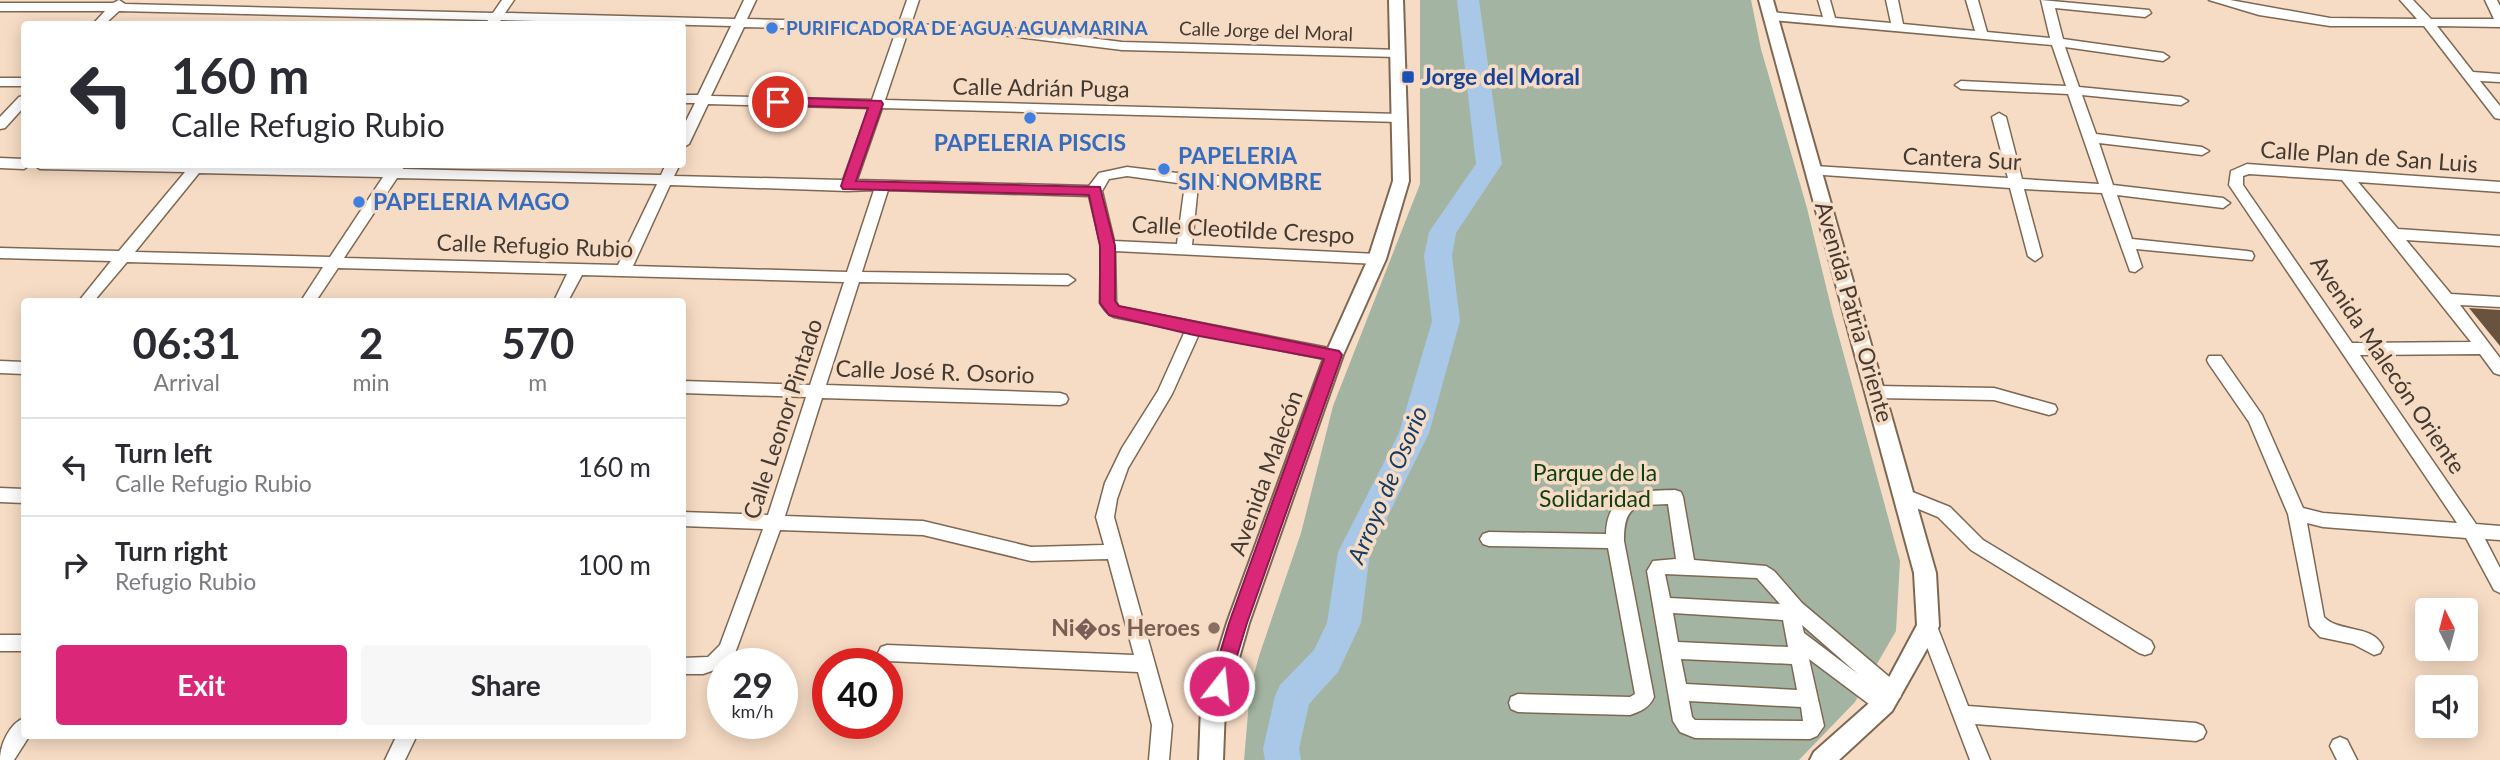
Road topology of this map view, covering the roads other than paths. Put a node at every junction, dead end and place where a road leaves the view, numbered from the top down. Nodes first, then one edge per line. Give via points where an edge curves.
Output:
1 (260, 0) edge
2 (508, 0) edge
3 (750, 0) edge
4 (913, 0) edge
5 (1396, 0) edge
6 (1824, 0) edge
7 (1892, 0) edge
8 (1972, 0) edge
9 (2215, 0) edge
10 (2406, 0) edge
11 (2491, 0) edge
12 (2048, 2) edge
13 (46, 4) edge
14 (119, 4) edge
15 (0, 7) edge
16 (1768, 8) edge
17 (251, 11) junction
18 (324, 13) junction
19 (2145, 13) dead end
20 (102, 21) edge
21 (317, 21) edge
22 (494, 21) edge
23 (1830, 21) junction
24 (2500, 21) edge
25 (2427, 22) junction
26 (686, 23) edge
27 (739, 23) junction
28 (904, 27) junction
29 (1898, 28) junction
30 (1982, 35) junction
31 (2057, 42) junction
32 (1397, 53) junction
33 (2163, 57) dead end
34 (2468, 76) junction
35 (2500, 78) edge
36 (0, 82) edge
37 (21, 82) edge
38 (1961, 85) dead end
39 (2074, 90) junction
40 (686, 99) edge
41 (703, 100) junction
42 (2181, 101) dead end
43 (21, 103) edge
44 (876, 104) junction
45 (2500, 115) edge
46 (2000, 117) dead end
47 (1399, 118) junction
48 (0, 125) edge
49 (686, 136) edge
50 (2090, 138) junction
51 (2202, 151) dead end
52 (0, 163) edge
53 (21, 164) edge
54 (196, 168) edge
55 (296, 168) edge
56 (671, 168) edge
57 (395, 169) edge
58 (1814, 171) junction
59 (2236, 174) joint
60 (2346, 176) junction
61 (1192, 180) junction
62 (665, 181) junction
63 (2016, 183) junction
64 (1281, 184) dead end
65 (848, 186) junction
66 (882, 187) junction
67 (2500, 187) edge
68 (2108, 189) junction
69 (1095, 191) junction
70 (2222, 203) dead end
71 (2394, 234) junction
72 (2500, 241) edge
73 (2126, 243) junction
74 (1108, 246) junction
75 (1184, 249) junction
76 (0, 253) edge
77 (2035, 256) dead end
78 (2248, 256) dead end
79 (123, 257) junction
80 (1377, 259) junction
81 (333, 263) junction
82 (2135, 267) dead end
83 (577, 270) junction
84 (623, 271) junction
85 (852, 277) junction
86 (1068, 280) dead end
87 (89, 298) edge
88 (310, 298) edge
89 (563, 298) edge
90 (2447, 299) junction
91 (2500, 302) edge
92 (1114, 311) joint
93 (1194, 329) junction
94 (2484, 348) junction
95 (2349, 349) junction
96 (1334, 355) junction
97 (2215, 360) dead end
98 (0, 367) edge
99 (21, 368) edge
100 (2500, 369) edge
101 (686, 387) edge
102 (816, 390) junction
103 (1876, 391) junction
104 (1060, 399) dead end
105 (2049, 409) dead end
106 (0, 495) edge
107 (21, 496) edge
108 (1905, 496) junction
109 (2297, 514) junction
110 (686, 519) edge
111 (774, 522) junction
112 (2471, 530) junction
113 (2500, 533) edge
114 (1489, 540) dead end
115 (1615, 541) junction
116 (1113, 552) junction
117 (1686, 566) junction
118 (2500, 585) edge
119 (1662, 605) junction
120 (1790, 607) junction
121 (1928, 626) junction
122 (0, 642) edge
123 (21, 643) edge
124 (1798, 647) junction
125 (2145, 647) dead end
126 (2374, 647) dead end
127 (1670, 650) junction
128 (903, 654) edge
129 (1834, 655) junction
130 (1145, 664) junction
131 (686, 666) edge
132 (1677, 692) junction
133 (1888, 698) junction
134 (1808, 699) junction
135 (1518, 703) dead end
136 (1964, 714) junction
137 (21, 732) edge
138 (2196, 732) dead end
139 (405, 739) edge
140 (2, 760) edge
141 (395, 760) edge
142 (1159, 760) edge
143 (1210, 760) edge
144 (1822, 760) edge
145 (1980, 760) edge

1 - 17 street
2 - 22 street
3 - 27 street
4 - 28 street
5 - 32 street, Avenida Malecón
6 - 23 street
7 - 29 street
8 - 30 street
9 - 25 street via 2330,22
10 - 25 street
11 - 24 street
12 - 19 street
12 - 31 street
13 - 14 street, Calle Jorge del Moral
13 - 15 street, Calle Jorge del Moral
14 - 17 street, Calle Jorge del Moral
14 - 20 street
16 - 23 street
16 - 58 street, Avenida Patria Oriente
17 - 18 street, Calle Jorge del Moral
18 - 21 street
18 - 22 street, Calle Jorge del Moral
23 - 29 street
24 - 25 street
25 - 34 street
26 - 27 street, Calle Jorge del Moral
27 - 28 street, Calle Jorge del Moral
27 - 41 street
28 - 32 street, Calle Jorge del Moral via 1011,32 1122,46
28 - 44 street
29 - 30 street
30 - 31 street
31 - 33 street
31 - 39 street
32 - 47 street, Avenida Malecón
34 - 35 street
34 - 45 street
36 - 37 street
38 - 39 street
39 - 42 street
39 - 50 street
40 - 41 street, Calle Adrián Puga
41 - 44 street, Calle Adrián Puga
41 - 49 street
43 - 48 street
44 - 47 street, Calle Adrián Puga
44 - 65 street
46 - 63 street
47 - 80 street, Avenida Malecón via 1401,181
50 - 51 street
50 - 68 street
52 - 53 street
54 - 79 street
55 - 57 street
56 - 62 street
57 - 62 street
57 - 81 street
58 - 63 street, Cantera Sur
58 - 103 street, Avenida Patria Oriente
59 - 60 street, Calle Plan de San Luis via 2246,169
59 - 95 street, Avenida Malecón Oriente via 2236,185
60 - 67 street, Calle Plan de San Luis
60 - 71 street
61 - 64 street
61 - 69 street via 1109,174 1097,182
61 - 75 street
62 - 65 street
62 - 84 street
63 - 68 street, Cantera Sur
63 - 77 street
65 - 66 street
66 - 69 street
66 - 85 street, Calle Leonor Pintado
68 - 70 street, Cantera Sur
68 - 73 street
69 - 74 street
71 - 72 street
71 - 90 street
73 - 78 street
73 - 82 street
74 - 75 street, Calle Cleotilde Crespo
74 - 92 street via 1108,303
75 - 80 street, Calle Cleotilde Crespo
76 - 79 street, Calle Refugio Rubio
79 - 81 street, Calle Refugio Rubio
79 - 87 street
80 - 96 street, Avenida Malecón
81 - 83 street, Calle Refugio Rubio
81 - 88 street
83 - 84 street, Calle Refugio Rubio
83 - 89 street
84 - 85 street, Calle Refugio Rubio
85 - 86 street, Calle Refugio Rubio
85 - 102 street, Calle Leonor Pintado
90 - 91 street
90 - 94 street
92 - 93 street
93 - 96 street
93 - 116 street via 1108,494 1105,517
94 - 95 street
94 - 100 street
95 - 112 street, Avenida Malecón Oriente
96 - 143 street, Avenida Malecón via 1238,623 1213,707
97 - 109 street via 2256,419
98 - 99 street
101 - 102 street, Calle José R. Osorio
102 - 104 street, Calle José R. Osorio
102 - 111 street, Calle Leonor Pintado
103 - 105 street via 1994,394
103 - 108 street, Avenida Patria Oriente
106 - 107 street
108 - 121 street, Avenida Patria Oriente via 1925,573
108 - 125 street via 1944,512 1977,545
109 - 112 street via 2323,520
109 - 126 street via 2316,620 2326,631 2357,637
110 - 111 street
111 - 116 street via 923,528 1031,554
111 - 131 street, Calle Leonor Pintado via 728,650 719,662
112 - 113 street
112 - 118 street, Avenida Malecón Oriente
114 - 115 street
115 - 117 street via 1614,522 1621,508 1644,498 1675,497
115 - 135 street via 1645,697 1630,706
116 - 130 street
117 - 119 street via 1659,566
117 - 120 street via 1760,571
119 - 120 street
119 - 127 street
120 - 124 street
120 - 129 street
121 - 133 street
121 - 136 street, Avenida Patria Oriente
122 - 123 street
124 - 127 street
124 - 129 street
124 - 134 street
127 - 132 street
128 - 130 street
129 - 133 street
130 - 142 street via 1162,725
132 - 134 street
132 - 134 street via 1683,721 1695,729 1804,732 1814,726
133 - 144 street
136 - 138 street
136 - 145 street, Avenida Patria Oriente
137 - 140 street
139 - 141 street

